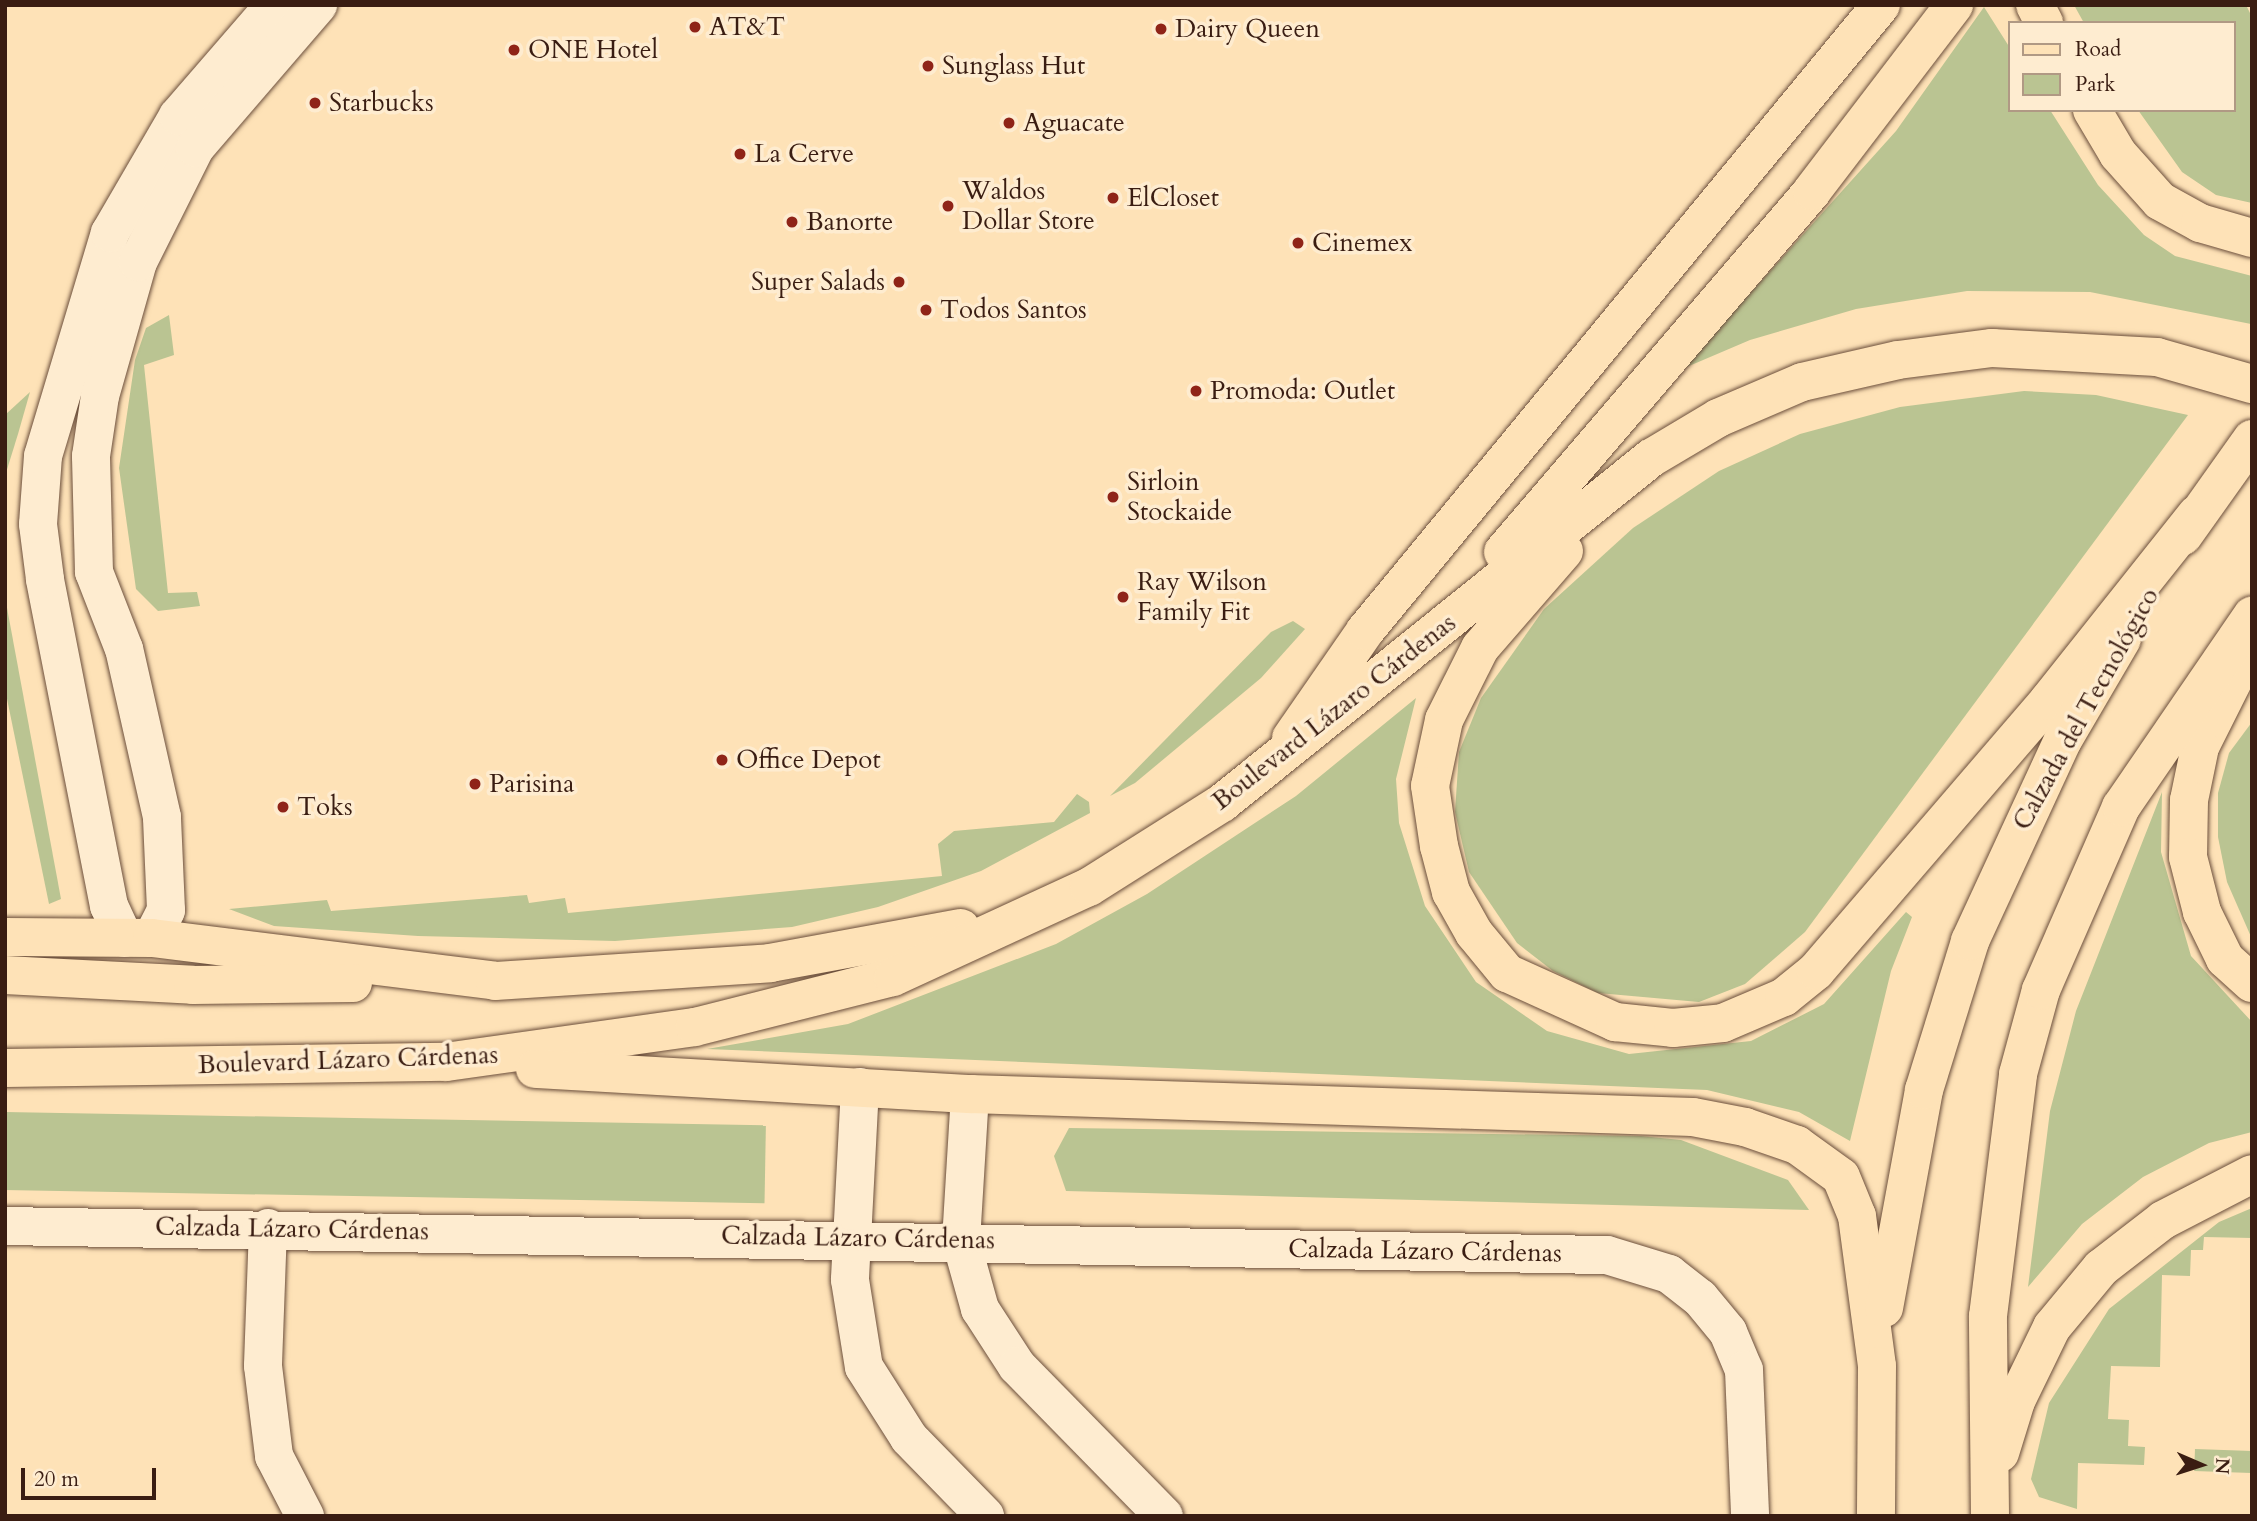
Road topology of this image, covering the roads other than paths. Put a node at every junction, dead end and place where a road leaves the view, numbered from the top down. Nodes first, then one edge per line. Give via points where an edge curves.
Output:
1 (274, 5) edge
2 (318, 5) edge
3 (1881, 5) edge
4 (1954, 5) edge
5 (2035, 5) edge
6 (2043, 21) edge
7 (2093, 112) edge
8 (2252, 238) edge
9 (2252, 384) edge
10 (2252, 439) edge
11 (1651, 458) junction
12 (92, 511) junction
13 (2196, 515) junction
14 (38, 524) junction
15 (2252, 617) edge
16 (1421, 646) junction
17 (2252, 646) edge
18 (1268, 771) junction
19 (1028, 914) junction
20 (5, 937) edge
21 (138, 938) junction
22 (5, 975) edge
23 (495, 981) junction
24 (2252, 983) edge
25 (446, 1062) junction
26 (5, 1068) edge
27 (860, 1087) junction
28 (970, 1094) junction
29 (2252, 1174) edge
30 (5, 1226) edge
31 (268, 1228) junction
32 (852, 1238) junction
33 (961, 1241) junction
34 (1877, 1366) junction
35 (1989, 1504) edge
36 (305, 1516) edge
37 (985, 1516) edge
38 (1164, 1516) edge
39 (1750, 1516) edge
40 (1876, 1516) edge

1 - 14 street via 178,116 110,233 43,456
2 - 12 street via 194,148 138,261 100,396
3 - 18 main road via 1365,631
4 - 16 main road via 1812,191
5 - 6 main road
7 - 8 main road via 2118,154 2160,201 2200,223
9 - 11 main road via 2157,356 1992,348 1898,359 1802,382 1718,418
10 - 13 main road, Calzada del Tecnológico
11 - 13 main road via 1480,648 1444,720 1430,786 1451,892 1474,933 1507,972 1615,1022 1673,1028 1723,1023 1784,997 1816,971 2048,701
11 - 16 main road, Boulevard Lázaro Cárdenas
12 - 14 street via 75,496 58,494
12 - 21 street via 94,572 124,649 162,817 166,910
13 - 34 main road, Calzada del Tecnológico via 2063,740 1970,941 1924,1090 1901,1194
14 - 21 street via 109,906
15 - 35 main road via 2121,807 2041,990 2018,1074 1999,1200 1988,1316
16 - 18 main road, Boulevard Lázaro Cárdenas
17 - 24 main road via 2200,747 2189,800 2188,856 2202,912 2225,959
18 - 19 main road, Boulevard Lázaro Cárdenas via 1089,887
19 - 23 main road via 770,963
19 - 25 main road, Boulevard Lázaro Cárdenas via 893,977 786,1007 596,1044
20 - 21 main road
21 - 23 main road
22 - 23 main road via 193,985
25 - 26 main road, Boulevard Lázaro Cárdenas
25 - 27 main road
27 - 28 main road
27 - 32 street
28 - 33 street
28 - 34 main road via 1693,1117 1745,1127 1797,1144 1841,1177 1857,1216
29 - 35 main road via 2163,1220 2101,1268 2052,1327 2016,1401
30 - 31 street, Calzada Lázaro Cárdenas
31 - 32 street, Calzada Lázaro Cárdenas
31 - 36 street via 262,1366 274,1456
32 - 33 street, Calzada Lázaro Cárdenas
32 - 37 street via 852,1319 864,1367 909,1438
33 - 38 street via 980,1309 1017,1366
33 - 39 street, Calzada Lázaro Cárdenas via 1607,1255 1669,1274 1700,1298 1728,1332 1744,1370
34 - 40 main road

